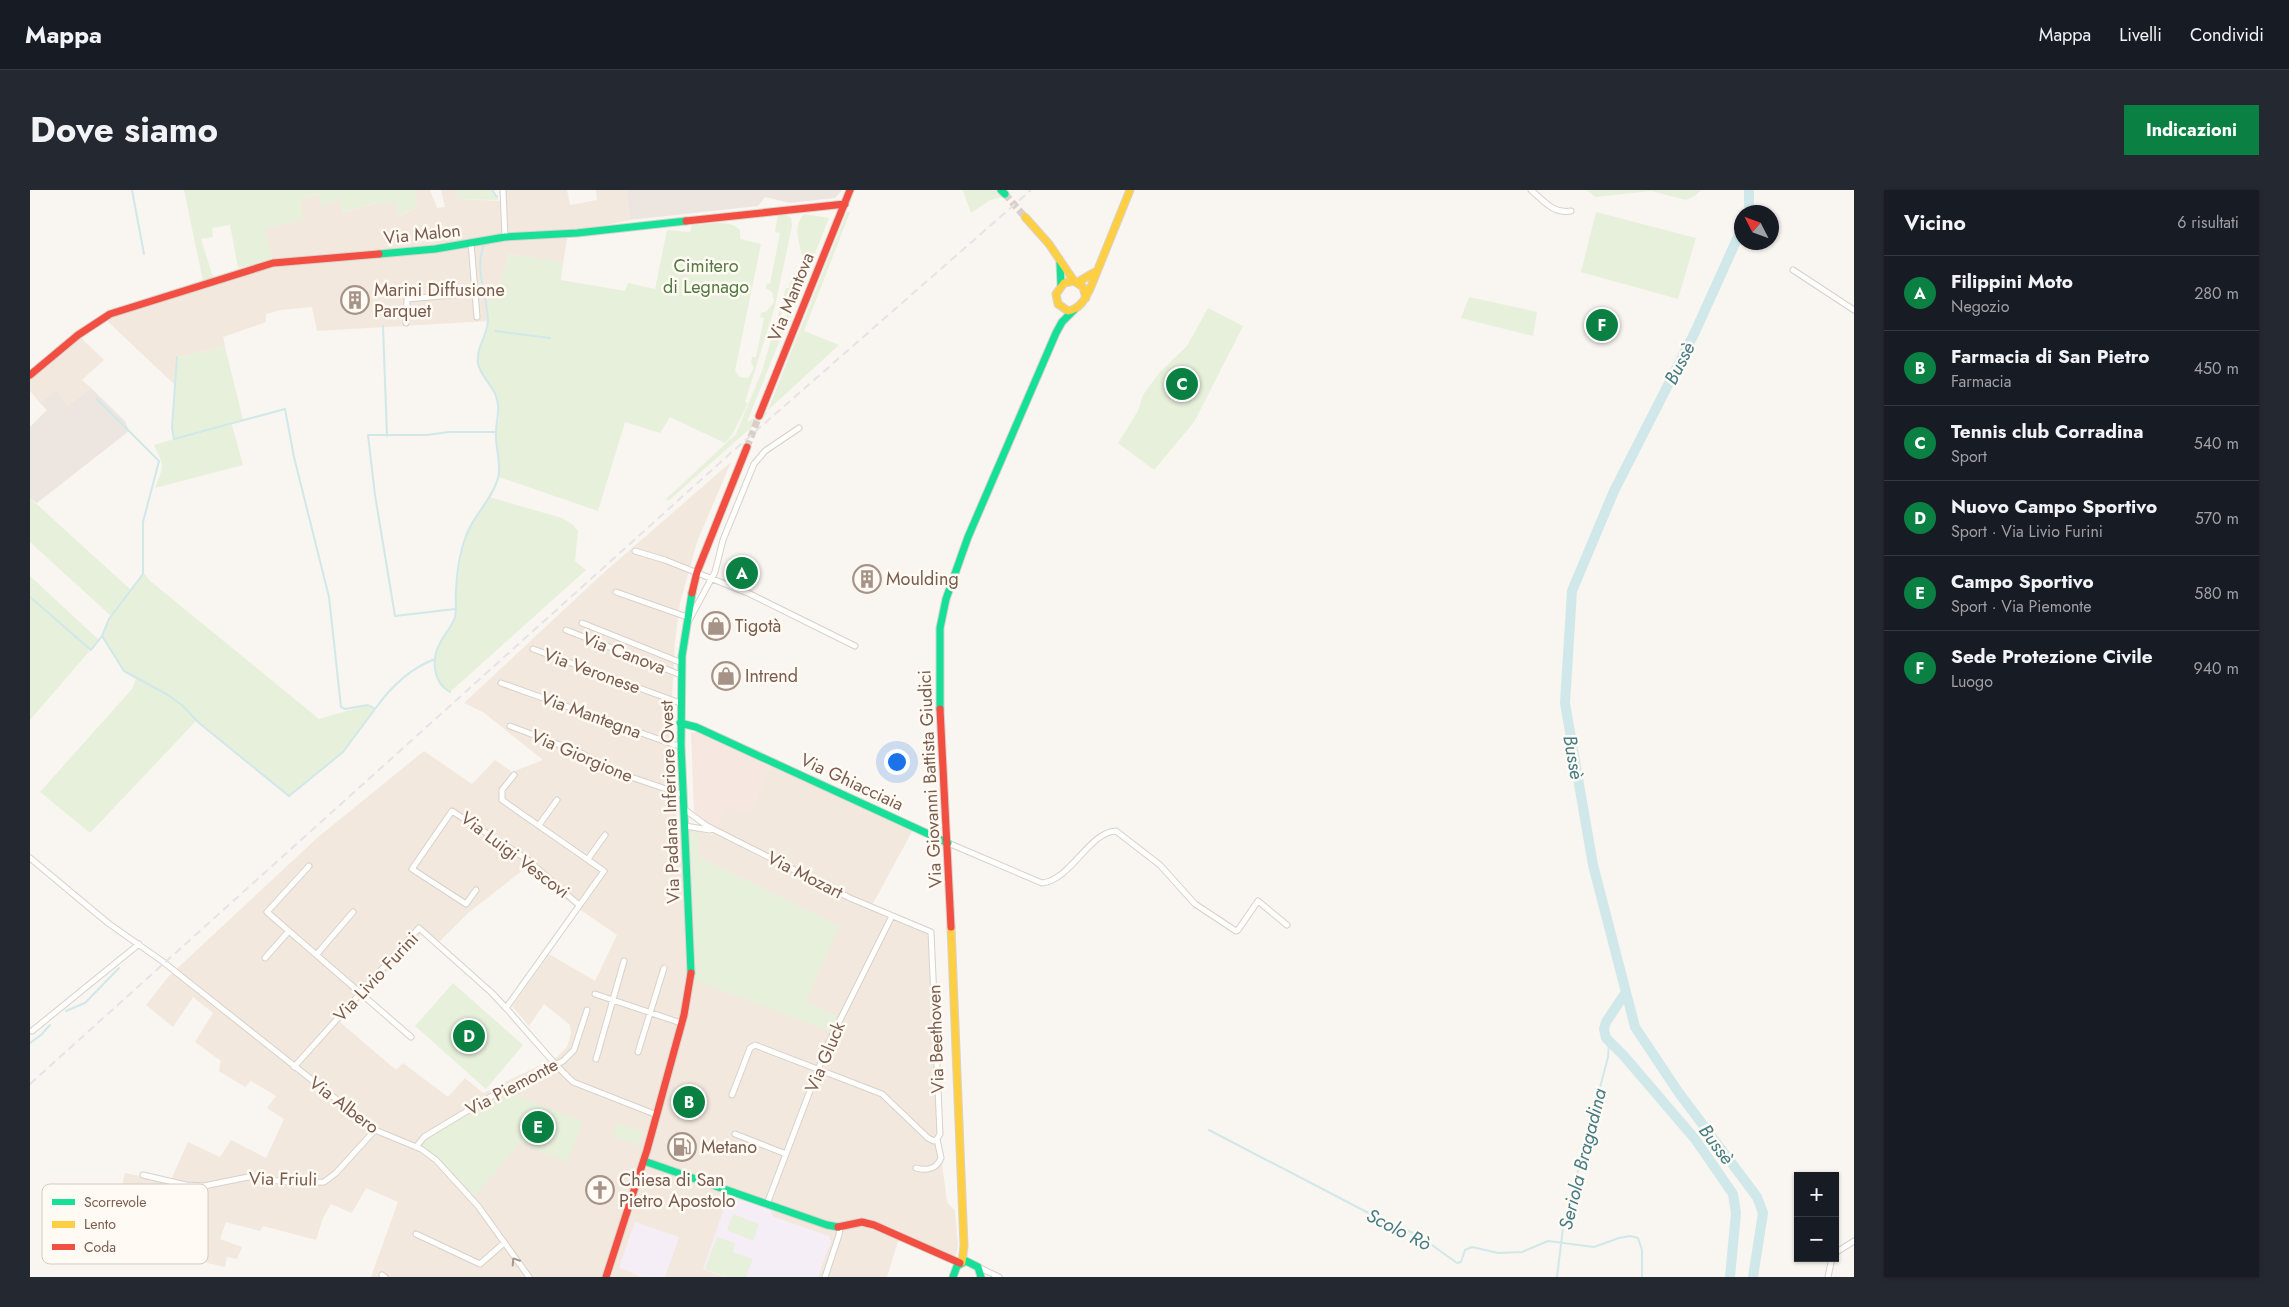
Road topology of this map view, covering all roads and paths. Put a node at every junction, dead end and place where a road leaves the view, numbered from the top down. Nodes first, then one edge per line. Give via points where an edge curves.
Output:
1 (503, 190) edge
2 (850, 190) edge
3 (1130, 190) edge
4 (1531, 190) edge
5 (845, 204) junction
6 (1571, 211) dead end
7 (1025, 217) tunnel mouth
8 (505, 237) junction
9 (471, 243) junction
10 (1060, 260) junction
11 (1793, 270) dead end
12 (1096, 272) junction
13 (1076, 282) junction
14 (1061, 285) junction
15 (475, 293) junction
16 (1086, 298) junction
17 (1058, 304) junction
18 (1074, 310) junction
19 (1854, 310) edge
20 (477, 317) dead end
21 (406, 323) dead end
22 (1056, 333) junction
23 (30, 375) edge
24 (759, 416) tunnel mouth
25 (799, 428) dead end
26 (747, 447) tunnel mouth
27 (635, 551) dead end
28 (697, 572) junction
29 (712, 579) junction
30 (616, 592) dead end
31 (687, 617) junction
32 (582, 623) dead end
33 (686, 627) junction
34 (566, 630) dead end
35 (855, 646) dead end
36 (533, 649) dead end
37 (682, 663) junction
38 (681, 675) junction
39 (501, 683) dead end
40 (680, 703) junction
41 (680, 723) junction
42 (510, 726) dead end
43 (681, 746) junction
44 (514, 775) dead end
45 (684, 795) junction
46 (557, 800) dead end
47 (684, 809) junction
48 (539, 825) junction
49 (685, 826) junction
50 (718, 832) junction
51 (605, 835) dead end
52 (948, 843) junction
53 (30, 858) edge
54 (588, 859) junction
55 (309, 866) dead end
56 (476, 890) dead end
57 (578, 905) junction
58 (353, 912) dead end
59 (892, 916) junction
60 (1287, 925) dead end
61 (289, 931) junction
62 (139, 944) junction
63 (316, 954) junction
64 (265, 958) dead end
65 (624, 962) dead end
66 (664, 968) dead end
67 (361, 992) junction
68 (595, 994) dead end
69 (612, 1000) junction
70 (506, 1008) junction
71 (587, 1010) dead end
72 (650, 1014) junction
73 (681, 1023) junction
74 (32, 1031) dead end
75 (411, 1037) dead end
76 (638, 1052) dead end
77 (596, 1059) dead end
78 (556, 1065) junction
79 (294, 1067) junction
80 (818, 1069) junction
81 (732, 1095) dead end
82 (657, 1114) junction
83 (375, 1130) junction
84 (735, 1134) dead end
85 (937, 1139) junction
86 (416, 1147) junction
87 (786, 1154) junction
88 (644, 1161) junction
89 (916, 1168) dead end
90 (143, 1175) dead end
91 (186, 1184) edge
92 (207, 1184) edge
93 (767, 1204) junction
94 (840, 1227) junction
95 (416, 1234) dead end
96 (1854, 1241) edge
97 (504, 1243) junction
98 (964, 1246) junction
99 (1839, 1250) edge
100 (942, 1255) junction
101 (1831, 1262) edge
102 (961, 1263) junction
103 (977, 1265) junction
104 (953, 1275) edge
105 (528, 1277) edge
106 (606, 1277) edge
107 (825, 1277) edge
108 (981, 1277) edge
109 (999, 1277) edge
110 (1828, 1277) edge

1 - 8 street
2 - 5 street, Via Mantova
3 - 12 street, Via Giovanni Battista Giudici
4 - 6 street via 1552,209
5 - 8 street, Via Malon via 577,233
5 - 24 street, Via Mantova
7 - 10 street
8 - 9 street, Via Malon
9 - 15 street
9 - 23 street, Via Malon via 264,266 110,314 78,335
10 - 13 street
10 - 14 street, Via Giovanni Battista Giudici
11 - 19 street
12 - 13 street
12 - 16 street, Via Giovanni Battista Giudici
13 - 14 street
13 - 16 street via 1085,291
14 - 17 street, Via Giovanni Battista Giudici via 1056,294
15 - 20 street
15 - 21 street via 407,299
16 - 18 street, Via Giovanni Battista Giudici
17 - 18 street
17 - 22 street, Via Giovanni Battista Giudici
18 - 22 street, Via Giovanni Battista Giudici
22 - 52 street, Via Giovanni Battista Giudici via 968,537 946,598 939,657
25 - 29 street via 765,451 754,464 723,540
26 - 28 street, Via Padana Inferiore Ovest
27 - 28 street
28 - 29 street
28 - 31 street, Via Padana Inferiore Ovest
29 - 33 street
29 - 35 street via 750,594
30 - 31 street
31 - 33 street, Via Padana Inferiore Ovest
32 - 37 street
33 - 37 street, Via Padana Inferiore Ovest
34 - 38 street, Via Canova
36 - 40 street, Via Veronese
37 - 38 street, Via Padana Inferiore Ovest
38 - 40 street, Via Padana Inferiore Ovest
39 - 43 street, Via Mantegna
40 - 41 street, Via Padana Inferiore Ovest
41 - 43 street, Via Padana Inferiore Ovest
41 - 52 street, Via Ghiacciaia via 696,727
42 - 45 street, Via Giorgione via 581,753 619,773
43 - 45 street, Via Padana Inferiore Ovest
44 - 48 street via 502,790 501,797
45 - 47 street, Via Padana Inferiore Ovest
46 - 48 street
47 - 49 street, Via Padana Inferiore Ovest
47 - 50 street, Via Mozart
48 - 54 street
49 - 50 street, Via Mozart
49 - 73 street, Via Padana Inferiore Ovest via 692,973
50 - 59 street, Via Mozart
51 - 54 street
52 - 60 street, Via Ghiacciaia via 1042,883 1057,878 1101,836 1116,831 1160,865 1195,904 1236,931 1258,901
52 - 98 street, Via Giovanni Battista Giudici
53 - 62 street, Via Albero via 108,923
54 - 57 street via 604,871
55 - 61 street via 268,912
56 - 57 street, Via Luigi Vescovi via 466,904 412,869 452,811 528,860
57 - 70 street via 577,911
58 - 63 street
59 - 80 street, Via Gluck
59 - 85 street, Via Beethoven via 930,930 932,934 940,1134
61 - 63 street
61 - 64 street
62 - 74 street
62 - 79 street, Via Albero
63 - 67 street
65 - 69 street
66 - 72 street
67 - 70 street, Via Livio Furini via 419,928
67 - 75 street
67 - 79 street, Via Livio Furini
68 - 69 street
69 - 72 street
69 - 77 street
70 - 78 street
71 - 78 street, Via Piemonte via 574,1050
72 - 73 street
72 - 76 street
73 - 82 street, Via Padana Inferiore Ovest
78 - 82 street via 581,1086
78 - 86 street, Via Piemonte via 492,1096 424,1137
79 - 83 street, Via Albero
80 - 81 street via 752,1045
80 - 85 street via 882,1094 928,1138
80 - 87 street, Via Gluck
82 - 88 street, Via Padana Inferiore Ovest
83 - 86 street, Via Albero
83 - 92 street, Via Friuli via 324,1182 295,1183 248,1177
84 - 87 street
85 - 89 street, Via Beethoven via 940,1162 924,1170
86 - 97 street, Via Albero via 448,1171
87 - 93 street, Via Gluck
88 - 93 street
88 - 106 street, Via Padana Inferiore Ovest
90 - 91 street, Via Friuli
93 - 94 street
94 - 100 street via 853,1222 874,1225
94 - 107 street
95 - 97 street via 480,1264
96 - 99 street
105 -> 97 street, Via Albero
98 - 102 street, Via Giovanni Battista Giudici
98 - 103 street, Via Giovanni Battista Giudici
100 - 102 street
100 - 104 street
101 - 110 street
102 - 103 street
102 - 104 street, Via Giovanni Battista Giudici
103 - 108 street, Via Giovanni Battista Giudici
103 - 109 street

